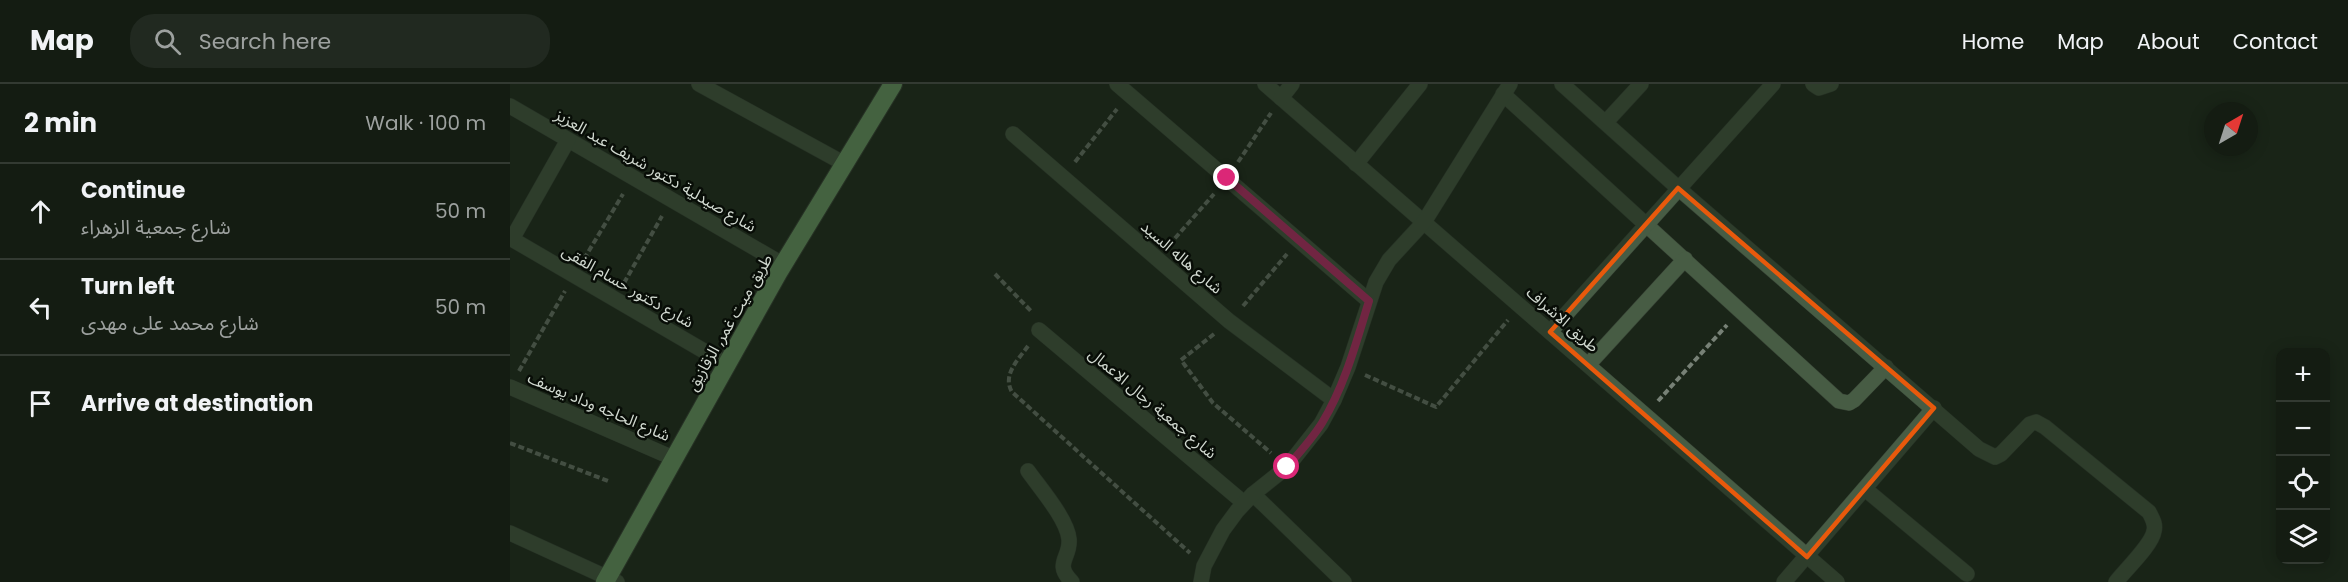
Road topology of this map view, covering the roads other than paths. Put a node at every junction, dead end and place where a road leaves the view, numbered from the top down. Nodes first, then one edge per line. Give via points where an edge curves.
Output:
1 (699, 84) edge
2 (893, 84) edge
3 (1265, 84) edge
4 (1292, 84) edge
5 (1419, 84) edge
6 (1562, 84) edge
7 (1641, 84) edge
8 (1773, 84) edge
9 (1812, 84) edge
10 (1831, 84) edge
11 (1123, 89) edge
12 (1507, 89) edge
13 (1281, 98) junction
14 (510, 106) edge
15 (1606, 122) junction
16 (1013, 134) dead end
17 (568, 140) junction
18 (845, 164) junction
19 (1356, 164) junction
20 (1678, 188) junction
21 (1424, 222) junction
22 (1646, 225) junction
23 (511, 238) edge
24 (1685, 259) junction
25 (784, 265) junction
26 (1369, 301) junction
27 (1039, 330) road end
28 (1550, 332) junction
29 (728, 365) junction
30 (1588, 365) junction
31 (1886, 367) junction
32 (513, 382) edge
33 (1334, 400) junction
34 (1934, 408) junction
35 (673, 458) junction
36 (1028, 471) dead end
37 (1865, 489) junction
38 (1249, 499) junction
39 (510, 533) edge
40 (1807, 556) junction
41 (1967, 574) dead end
42 (610, 581) edge
43 (1072, 582) edge
44 (1201, 582) edge
45 (1344, 582) edge
46 (1784, 582) edge
47 (1837, 582) edge
48 (2117, 582) edge

1 - 18 street
2 - 18 highway, طريق ميت غمر, الزقازيق
3 - 13 street, طريق الاشراف
4 - 13 street
5 - 19 street
6 - 15 street
7 - 15 street
8 - 20 street
9 - 10 street via 1819,88
11 - 26 street
12 - 21 street
12 - 22 street
13 - 19 street, طريق الاشراف
14 - 17 street, شارع صيدلية دكتور شريف عبد العزيز
15 - 20 street
16 - 33 street, شارع هاله السيد via 1229,321
17 - 23 street
17 - 25 street, شارع صيدلية دكتور شريف عبد العزيز
18 - 25 highway, طريق ميت غمر, الزقازيق
19 - 21 street, طريق الاشراف
20 - 22 street
20 - 31 street
21 - 26 street via 1389,260
21 - 28 street, طريق الاشراف
22 - 24 street
22 - 28 street
23 - 29 street, شارع دكتور حسام الفقى
24 - 30 street
24 - 31 street via 1839,401 1854,400
25 - 29 highway, طريق ميت غمر, الزقازيق
26 - 33 street
27 - 38 street, شارع جمعية رجال الاعمال
28 - 30 street, طريق الاشراف
29 - 35 highway, طريق ميت غمر, الزقازيق
30 - 40 street, طريق الاشراف
31 - 34 street
32 - 35 street, شارع الحاجه وداد يوسف
33 - 38 street via 1321,424 1287,467
34 - 37 street
34 - 48 street via 1979,449 1995,457 2036,422 2149,512 2154,522 2150,541
35 - 42 highway, طريق ميت غمر, الزقازيق
36 - 43 street via 1064,522 1069,539 1062,562
37 - 40 street
37 - 41 street
38 - 44 street via 1223,530 1204,566
38 - 45 street, شارع جمعية رجال الاعمال
39 - 42 street
40 - 46 street
40 - 47 street, طريق الاشراف

